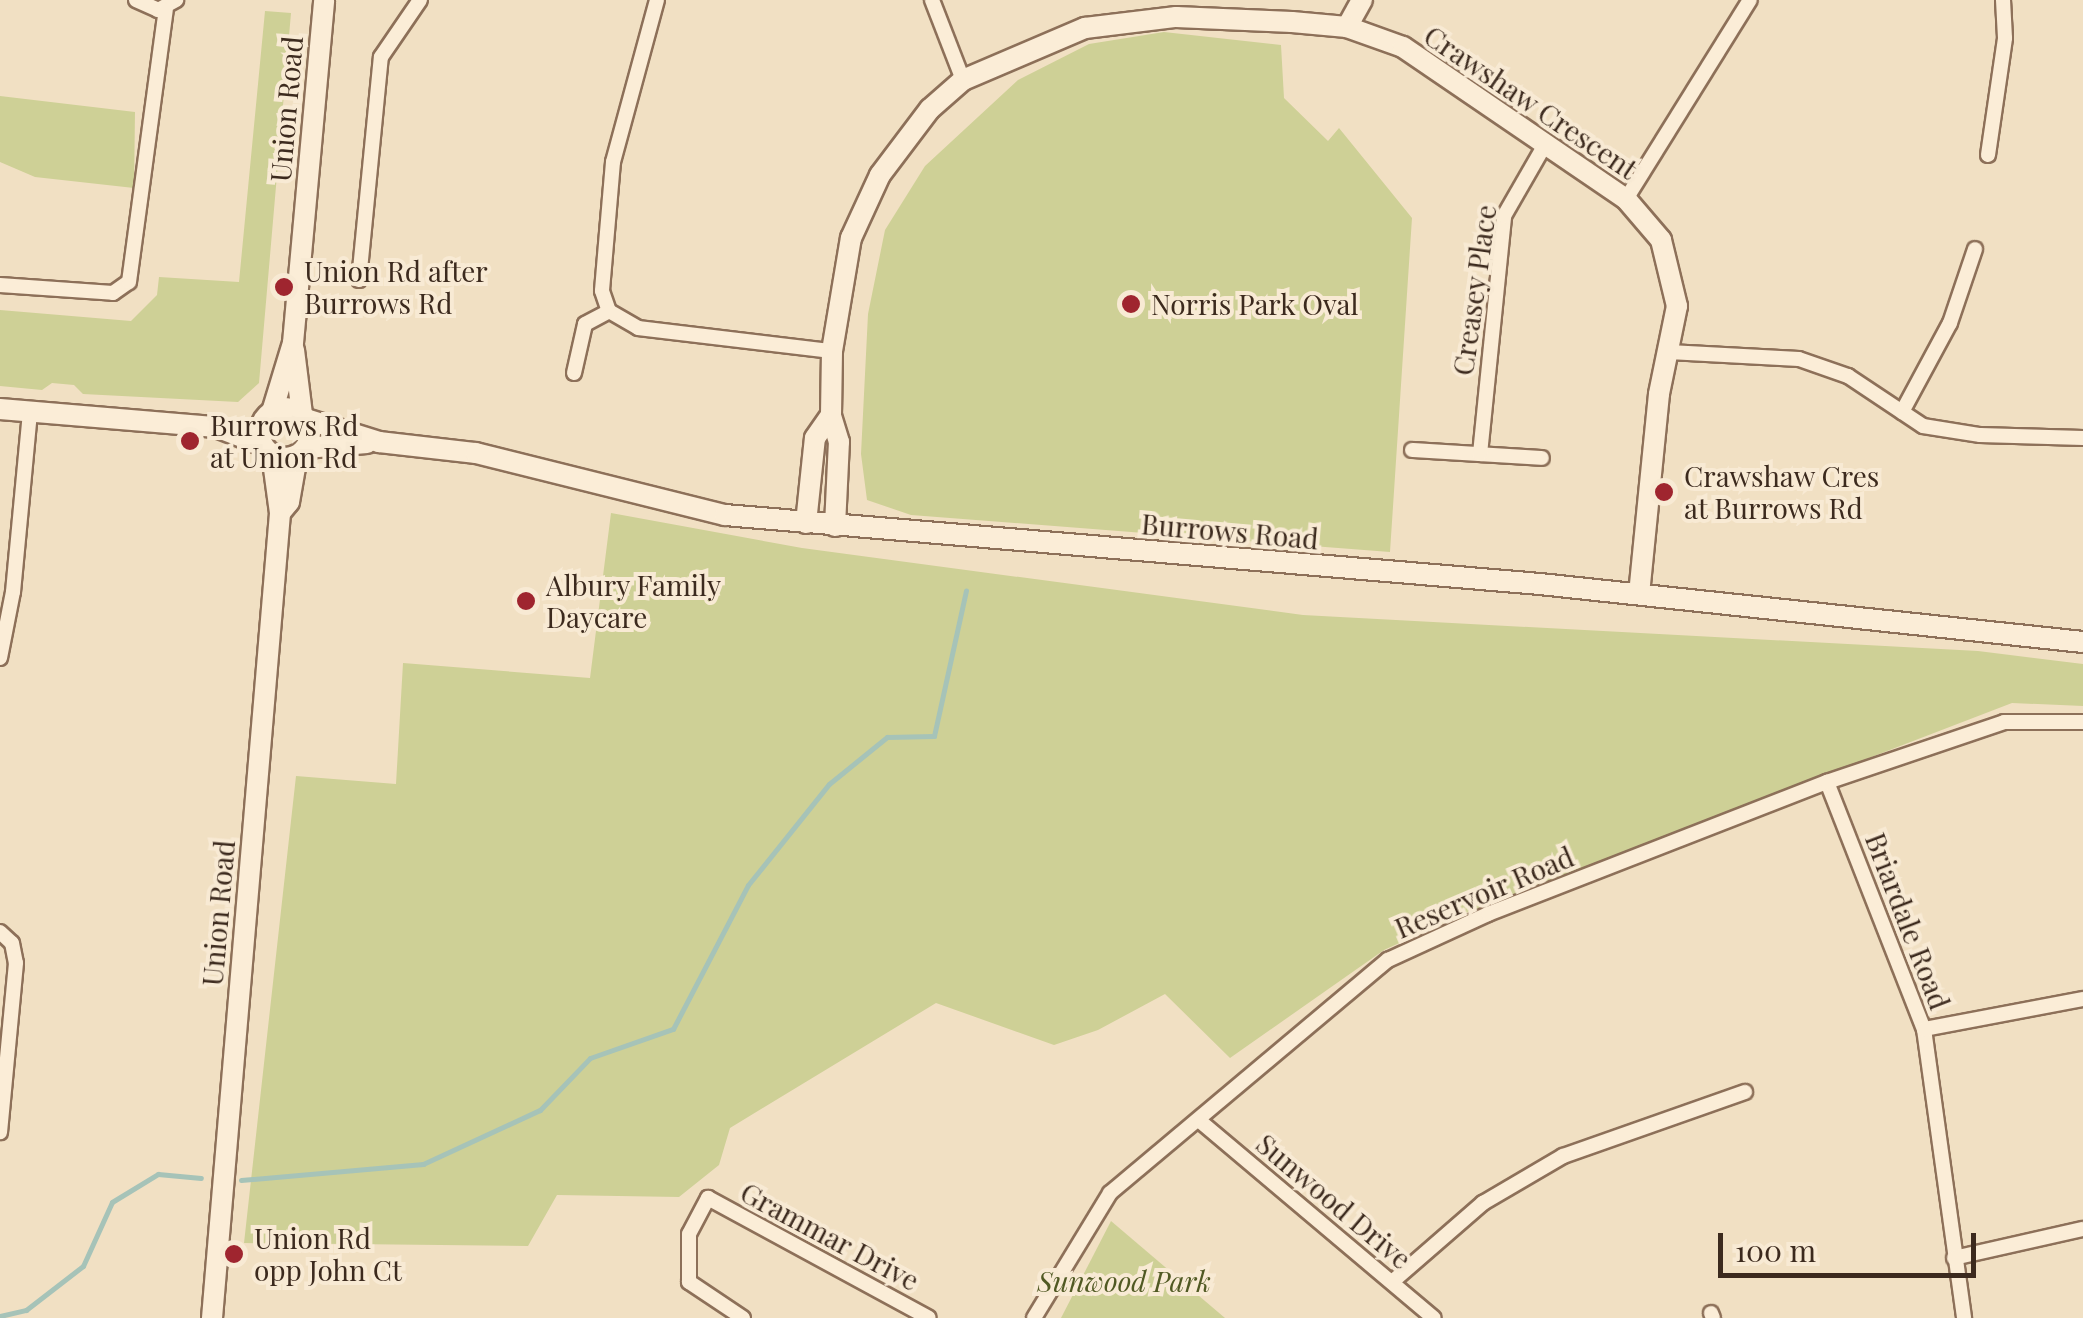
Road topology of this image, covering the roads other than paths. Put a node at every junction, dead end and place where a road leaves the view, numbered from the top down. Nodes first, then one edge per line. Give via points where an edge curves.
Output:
1 (324, 0) edge
2 (420, 0) edge
3 (652, 0) edge
4 (932, 0) edge
5 (1362, 0) edge
6 (1750, 0) edge
7 (2003, 0) edge
8 (140, 4) edge
9 (171, 4) edge
10 (1175, 9) edge
11 (1347, 27) junction
12 (156, 44) junction
13 (963, 80) junction
14 (1546, 143) junction
15 (1988, 155) dead end
16 (1626, 199) junction
17 (1976, 249) dead end
18 (360, 280) dead end
19 (0, 285) edge
20 (608, 311) junction
21 (293, 343) junction
22 (832, 352) junction
23 (1670, 352) junction
24 (574, 373) dead end
25 (0, 409) edge
26 (30, 411) junction
27 (1902, 412) junction
28 (831, 415) junction
29 (268, 416) junction
30 (304, 417) junction
31 (216, 427) junction
32 (2083, 438) edge
33 (379, 442) junction
34 (267, 450) junction
35 (1412, 450) dead end
36 (302, 452) junction
37 (1480, 454) junction
38 (1542, 458) dead end
39 (280, 513) junction
40 (806, 524) junction
41 (835, 526) junction
42 (1639, 594) junction
43 (2083, 642) edge
44 (0, 658) edge
45 (2083, 722) edge
46 (1827, 782) junction
47 (0, 932) edge
48 (2083, 999) edge
49 (1924, 1029) junction
50 (1745, 1092) dead end
51 (1200, 1122) junction
52 (0, 1132) edge
53 (2083, 1229) edge
54 (1954, 1258) junction
55 (1392, 1282) junction
56 (920, 1316) edge
57 (212, 1318) edge
58 (743, 1318) edge
59 (1034, 1318) edge
60 (1434, 1318) edge
61 (1964, 1318) edge

1 - 21 main road, Union Road
2 - 18 street via 381,57
3 - 20 street via 613,162 602,291
4 - 13 street
5 - 11 main road
6 - 16 street
7 - 15 street via 2006,38
8 - 9 street
8 - 12 street
9 - 12 street
10 - 11 main road, Crawshaw Crescent
10 - 13 main road, Crawshaw Crescent via 1086,28
11 - 14 main road, Crawshaw Crescent via 1403,47
12 - 19 street via 129,282 113,293
13 - 22 main road, Crawshaw Crescent via 911,132 864,206 851,238
14 - 16 main road, Crawshaw Crescent
14 - 37 street, Creasey Place via 1504,216
16 - 23 main road, Crawshaw Crescent via 1670,258 1677,306
17 - 27 street via 1950,323
20 - 22 street via 638,328
20 - 24 street via 585,324
21 - 29 main road, Union Road
21 - 30 main road, Union Road
22 - 28 main road, Crawshaw Crescent
23 - 27 street via 1798,359 1848,376
23 - 42 main road, Crawshaw Crescent
25 - 26 main road
26 - 31 main road
26 - 44 street
27 - 32 street via 1923,426 1980,436
28 - 40 main road, Crawshaw Crescent via 815,438
28 - 41 main road, Crawshaw Crescent via 839,442
29 - 30 main road, Burrows Road
29 - 31 main road
29 - 34 main road, Union Road
30 - 33 main road, Burrows Road
30 - 36 main road, Union Road
31 - 34 main road
33 - 36 main road, Burrows Road
33 - 40 main road, Burrows Road via 476,453 682,508
34 - 36 main road, Burrows Road
34 - 39 main road, Union Road
35 - 37 street
36 - 39 main road, Union Road
37 - 38 street
39 - 57 main road, Union Road
40 - 41 main road, Burrows Road
41 - 42 main road, Burrows Road
42 - 43 main road, Burrows Road
45 - 46 street, Reservoir Road via 2004,722
46 - 49 street, Briardale Road
46 - 51 street, Reservoir Road via 1388,960
47 - 52 street via 12,942 16,962
48 - 49 street
49 - 54 street, Briardale Road
50 - 55 street via 1564,1156 1482,1203
51 - 55 street, Sunwood Drive
51 - 59 street, Reservoir Road via 1110,1193
53 - 54 street
54 - 61 street, Briardale Road
55 - 60 street, Sunwood Drive
56 - 58 street, Grammar Drive via 708,1198 689,1234 689,1282

